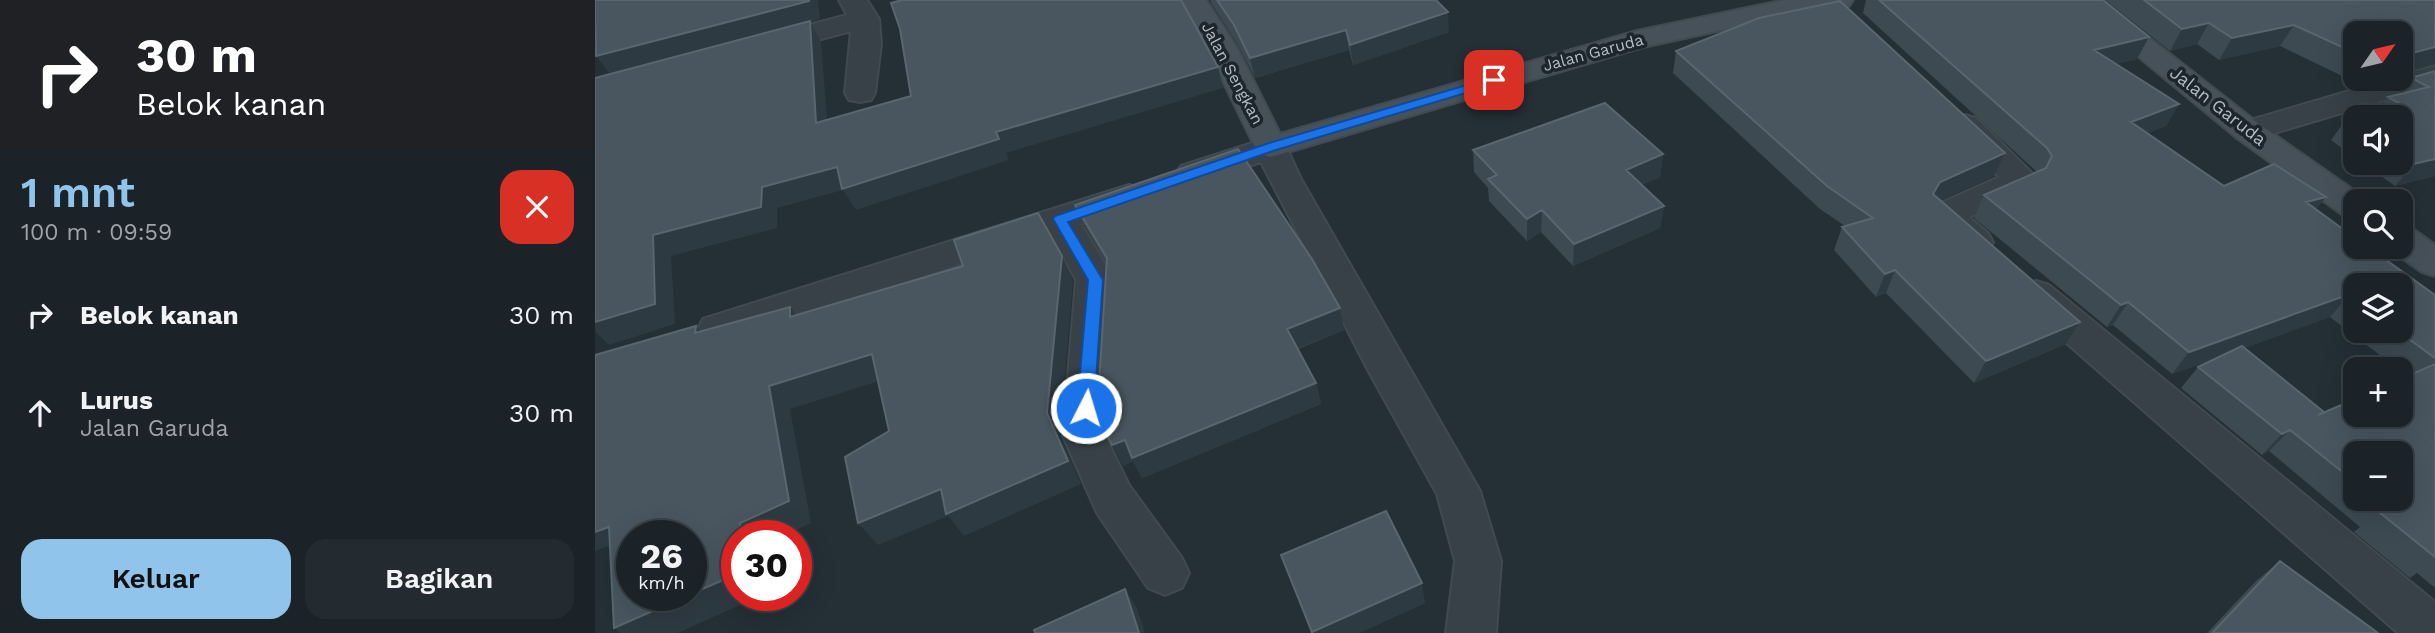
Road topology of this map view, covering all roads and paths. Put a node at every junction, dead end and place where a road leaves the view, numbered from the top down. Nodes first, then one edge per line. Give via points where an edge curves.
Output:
1 (1192, 0) edge
2 (2084, 0) edge
3 (1819, 1) edge
4 (869, 14) edge
5 (1859, 27) edge
6 (743, 51) edge
7 (2435, 75) edge
8 (860, 93) dead end
9 (1945, 105) edge
10 (2248, 131) junction
11 (1271, 147) junction
12 (2343, 198) edge
13 (1060, 219) junction
14 (2413, 247) edge
15 (2435, 263) edge
16 (688, 338) edge
17 (1164, 573) dead end
18 (1471, 633) edge
19 (2435, 633) edge

1 - 11 main road, Jalan Sengkan via 1221,46
2 - 10 main road, Jalan Garuda
3 - 5 street
3 - 11 main road, Jalan Garuda via 1569,58
4 - 6 street
4 - 8 street
7 - 10 street
9 - 19 street via 2022,180 1944,215
10 - 12 main road, Jalan Garuda
11 - 13 street
11 - 18 street via 1342,286 1458,491 1478,561
13 - 16 street
13 - 17 street via 1095,280 1084,436 1113,499
14 - 15 main road

